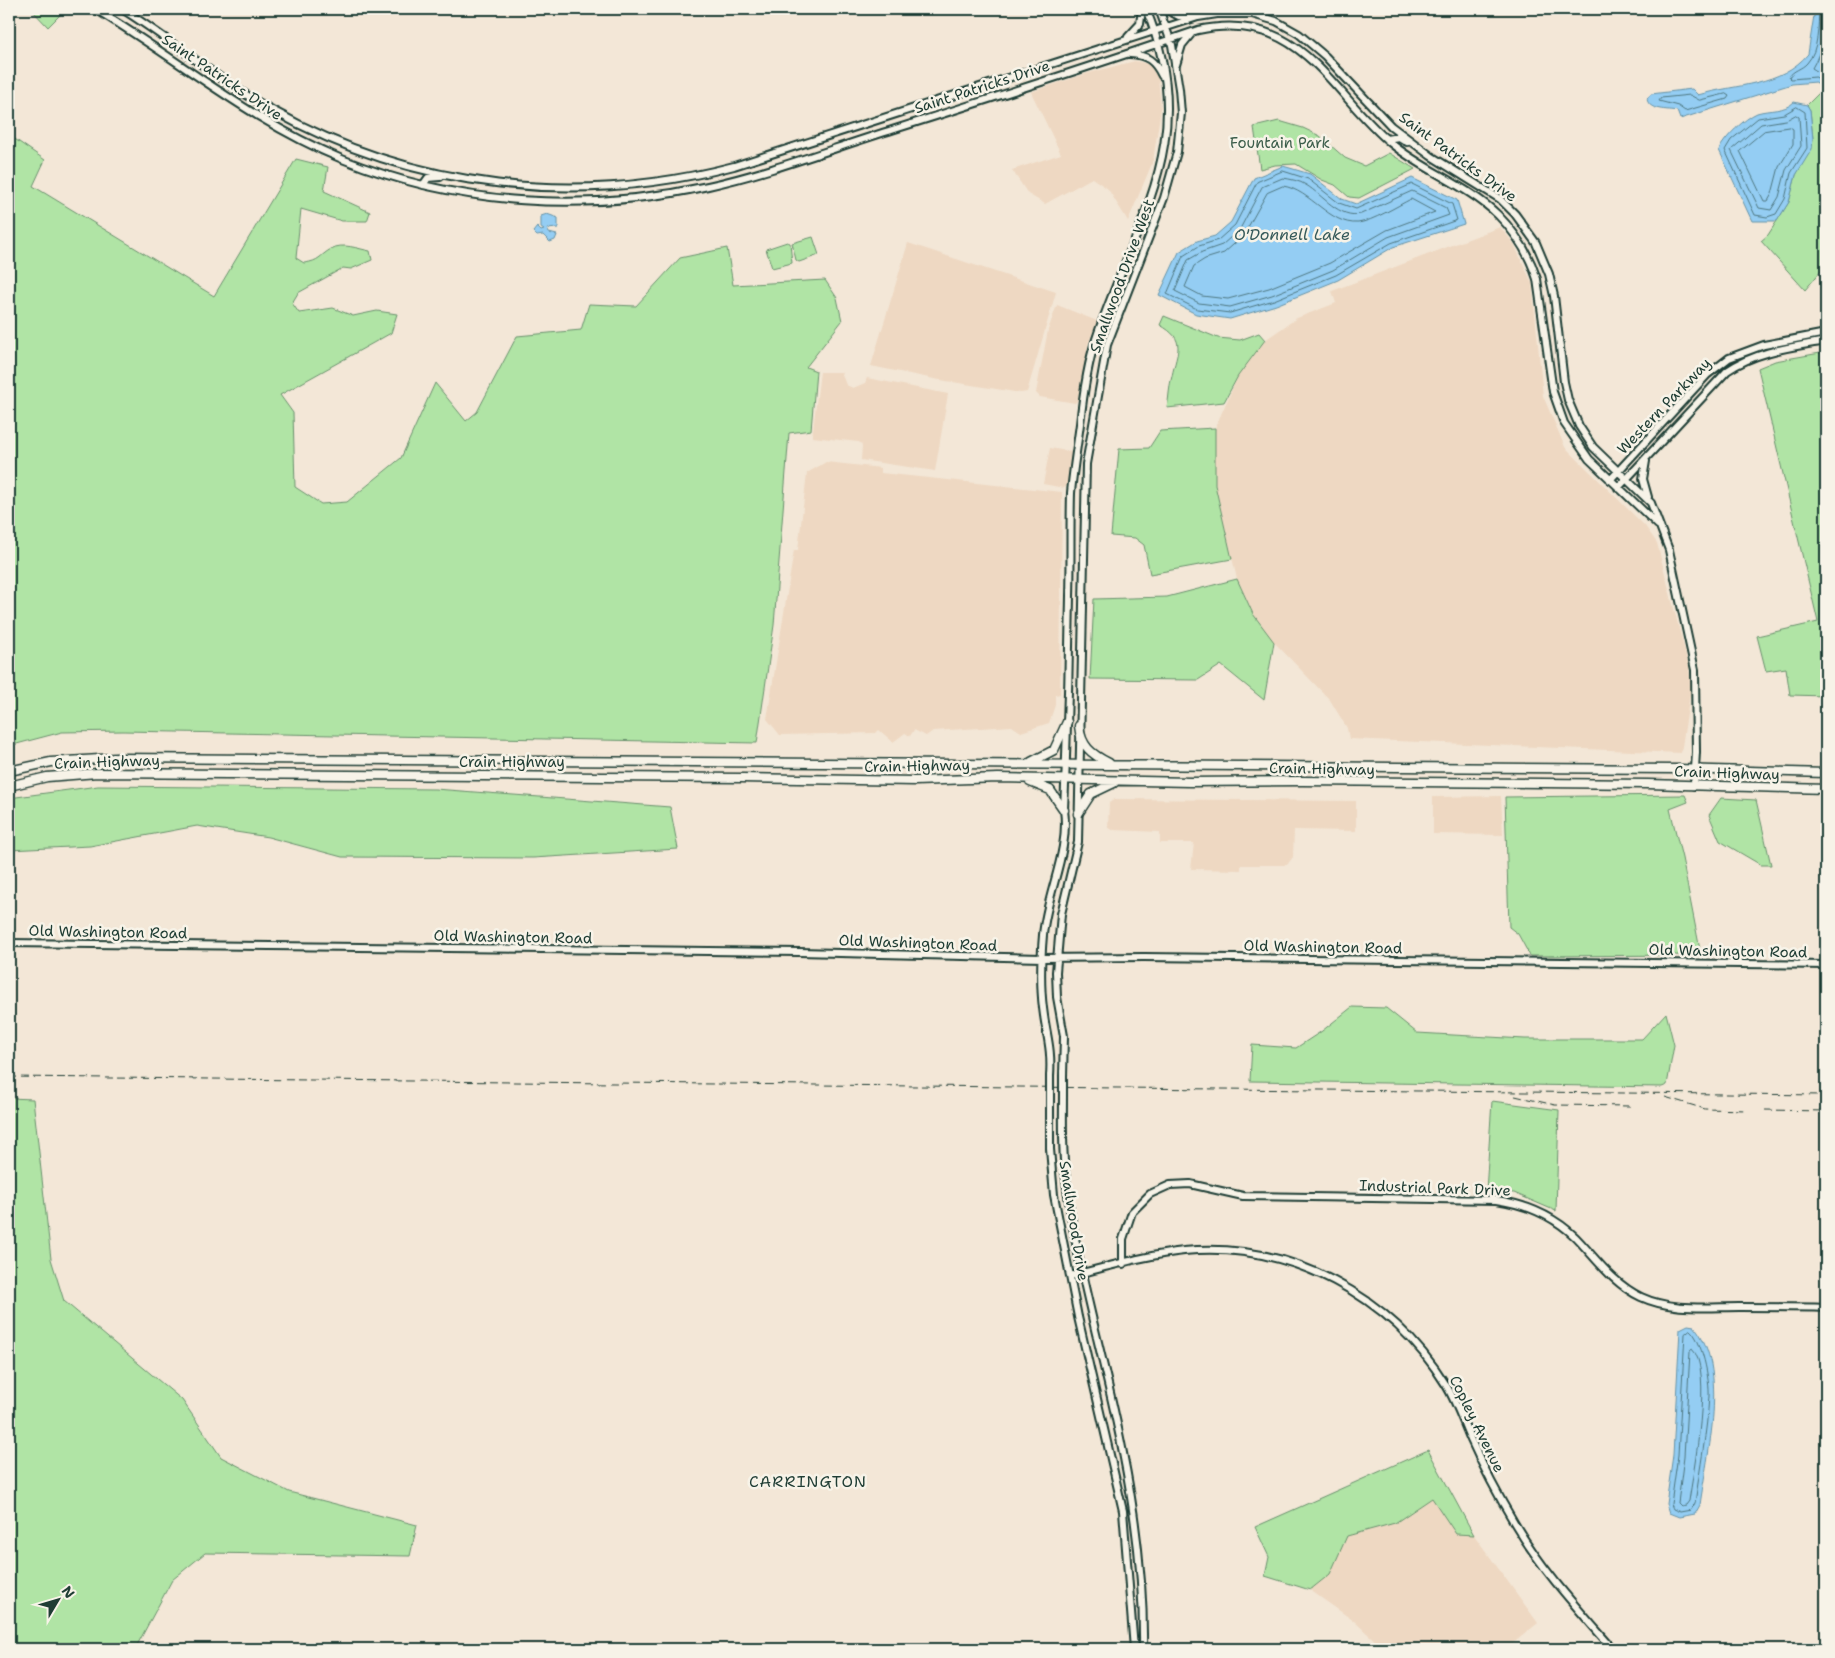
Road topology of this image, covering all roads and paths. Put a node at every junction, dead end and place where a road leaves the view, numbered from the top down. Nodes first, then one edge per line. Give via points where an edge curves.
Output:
1 (96, 9) edge
2 (122, 9) edge
3 (1142, 9) edge
4 (1146, 9) edge
5 (1159, 9) edge
6 (1165, 9) edge
7 (1198, 17) junction
8 (1167, 26) junction
9 (1154, 30) junction
10 (1198, 30) junction
11 (1170, 39) junction
12 (1125, 40) junction
13 (1158, 43) junction
14 (1126, 54) junction
15 (1176, 66) junction
16 (1166, 83) junction
17 (1386, 139) junction
18 (1431, 156) junction
19 (459, 179) junction
20 (423, 185) junction
21 (1826, 333) edge
22 (1826, 341) edge
23 (1648, 457) junction
24 (1618, 470) junction
25 (1627, 479) junction
26 (1610, 480) junction
27 (1618, 488) junction
28 (1651, 503) junction
29 (1658, 525) junction
30 (1067, 722) junction
31 (1079, 726) junction
32 (399, 760) junction
33 (597, 762) junction
34 (1027, 764) junction
35 (1066, 764) junction
36 (1078, 764) junction
37 (1113, 764) junction
38 (1694, 769) junction
39 (9, 771) edge
40 (1826, 773) edge
41 (396, 776) junction
42 (595, 776) junction
43 (1010, 778) junction
44 (1065, 780) junction
45 (1078, 780) junction
46 (1121, 781) junction
47 (9, 786) edge
48 (1694, 786) junction
49 (1826, 789) edge
50 (1064, 810) junction
51 (1078, 814) junction
52 (9, 944) edge
53 (1042, 958) junction
54 (1057, 958) junction
55 (1826, 965) edge
56 (1123, 1264) junction
57 (1081, 1273) junction
58 (1070, 1276) junction
59 (1826, 1308) edge
60 (1134, 1649) edge
61 (1143, 1649) edge
62 (1613, 1649) edge

1 - 20 main road, Saint Patricks Drive via 158,48 220,94 281,130 355,164
2 - 19 main road, Saint Patricks Drive via 243,93 296,123 369,155
3 - 12 main road via 1140,24
4 - 9 main road, Smallwood Drive West
5 - 8 main road, Smallwood Drive West
6 - 7 main road via 1179,16
7 - 8 main road, Saint Patricks Drive
7 - 18 main road, Saint Patricks Drive via 1252,14 1291,29 1325,56 1392,126
8 - 9 main road, Saint Patricks Drive
8 - 11 main road, Smallwood Drive West
9 - 12 main road, Saint Patricks Drive
9 - 13 main road, Smallwood Drive West
10 - 11 main road, Saint Patricks Drive
10 - 15 main road via 1182,45
10 - 17 main road, Saint Patricks Drive via 1223,26 1254,29 1289,43 1315,65
11 - 13 main road, Saint Patricks Drive
11 - 15 main road, Smallwood Drive West
12 - 19 main road, Saint Patricks Drive via 700,175 639,185 575,189 507,186
13 - 14 main road, Saint Patricks Drive
13 - 16 main road, Smallwood Drive West
14 - 16 main road via 1150,59
14 - 20 main road, Saint Patricks Drive via 748,176 686,191 620,200 549,202 487,197
15 - 31 main road, Smallwood Drive West via 1181,113 1172,176 1107,344 1089,443 1084,492
16 - 30 main road, Smallwood Drive West via 1168,113 1161,166 1095,340 1082,411 1072,493
17 - 18 main road via 1399,138
17 - 26 main road, Saint Patricks Drive via 1490,208 1515,233 1537,279 1553,392 1560,414 1580,448
18 - 24 main road, Saint Patricks Drive via 1500,199 1531,234 1549,274 1568,400 1593,447
19 - 20 main road via 434,176 425,180
21 - 24 main road, Western Parkway via 1764,344 1729,358 1707,375
22 - 23 main road, Western Parkway via 1772,351 1734,366 1719,378
23 - 25 main road, Western Parkway
23 - 28 main road via 1643,479
24 - 25 main road, Saint Patricks Drive
24 - 26 main road, Western Parkway
25 - 27 main road, Western Parkway
25 - 28 main road, Saint Patricks Drive
26 - 27 main road, Saint Patricks Drive
27 - 29 main road, Saint Patricks Drive
28 - 29 main road, Saint Patricks Drive
29 - 38 main road, Saint Patricks Drive via 1669,550 1694,662
30 - 34 highway via 1054,750
30 - 35 main road, Smallwood Drive West
31 - 36 main road, Smallwood Drive West
31 - 37 highway via 1086,748
32 - 33 highway, Crain Highway
32 - 39 highway, Crain Highway via 116,758 51,762
32 - 41 highway
33 - 34 highway, Crain Highway
33 - 42 highway
34 - 35 highway, Crain Highway
35 - 36 highway, Crain Highway
35 - 44 main road, Smallwood Drive
36 - 37 highway, Crain Highway
36 - 45 main road, Smallwood Drive
37 - 38 highway, Crain Highway
38 - 40 highway, Crain Highway
38 - 48 main road, Saint Patricks Drive
41 - 42 highway, Crain Highway
41 - 47 highway, Crain Highway via 97,773 52,777
42 - 43 highway, Crain Highway via 915,781
43 - 44 highway, Crain Highway
43 - 50 highway via 1050,790
44 - 45 highway, Crain Highway
44 - 50 main road, Smallwood Drive
45 - 46 highway, Crain Highway
45 - 51 main road, Smallwood Drive
46 - 48 highway, Crain Highway
46 - 51 highway via 1090,794
48 - 49 highway, Crain Highway
50 - 53 main road, Smallwood Drive via 1066,827 1048,902
51 - 54 main road, Smallwood Drive via 1078,842 1060,914
52 - 53 main road, Old Washington Road via 799,952
53 - 54 main road, Old Washington Road
53 - 58 main road, Smallwood Drive, bridge via 1043,1008 1051,1050 1051,1169
54 - 55 main road, Old Washington Road
54 - 57 main road, Smallwood Drive, bridge via 1056,997 1064,1036 1065,1172
56 - 57 main road, Copley Avenue
56 - 59 main road, Industrial Park Drive via 1123,1239 1132,1212 1150,1194 1170,1185 1190,1184 1243,1196 1496,1200 1527,1207 1556,1221 1575,1236 1615,1280 1651,1301 1694,1307
56 - 62 main road, Copley Avenue via 1186,1251 1252,1253 1321,1274 1344,1285 1377,1308 1407,1334 1438,1372 1516,1526 1550,1574
57 - 58 main road, Copley Avenue
57 - 61 main road, Smallwood Drive via 1133,1508 1140,1566
58 - 60 main road, Smallwood Drive via 1123,1511

